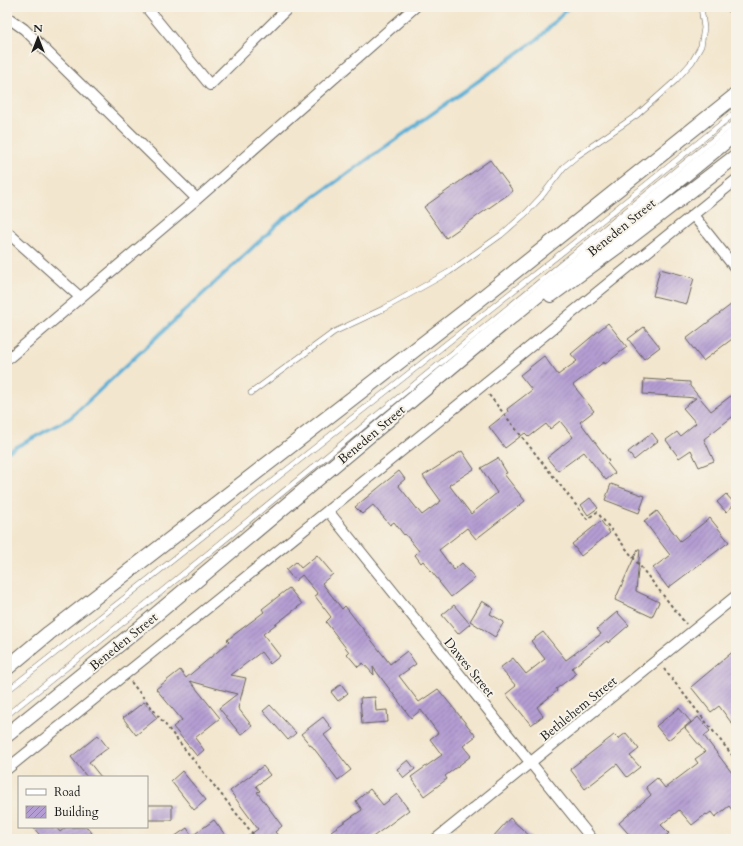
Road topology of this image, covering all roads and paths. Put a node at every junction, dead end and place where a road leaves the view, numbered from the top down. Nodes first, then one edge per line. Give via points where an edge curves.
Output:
1 (146, 7) edge
2 (289, 7) edge
3 (415, 7) edge
4 (701, 7) edge
5 (732, 7) edge
6 (736, 11) edge
7 (7, 17) edge
8 (736, 95) edge
9 (736, 112) edge
10 (736, 121) edge
11 (736, 133) edge
12 (736, 156) edge
13 (736, 180) edge
14 (197, 199) junction
15 (693, 215) junction
16 (7, 232) edge
17 (736, 268) edge
18 (80, 297) junction
19 (494, 331) junction
20 (10, 357) dead end
21 (482, 386) junction
22 (251, 393) dead end
23 (328, 511) junction
24 (736, 596) edge
25 (693, 632) junction
26 (657, 660) junction
27 (7, 668) edge
28 (124, 674) junction
29 (7, 691) edge
30 (7, 715) edge
31 (7, 735) edge
32 (736, 760) edge
33 (530, 762) junction
34 (7, 769) edge
35 (257, 839) edge
36 (436, 839) edge
37 (592, 839) edge

1 - 2 street via 210,85
3 - 14 street
4 - 22 lane via 704,28 701,46 692,62 637,115 564,167 526,214 449,272 383,309 334,332
5 - 6 street
7 - 14 street via 24,29
8 - 27 main road via 478,302
9 - 29 lane
10 - 30 lane
11 - 19 main road, Beneden Street
12 - 19 main road via 558,290
13 - 15 street, Beneden Street
14 - 18 street
15 - 17 street
15 - 21 street, Beneden Street
16 - 18 street
18 - 20 street
19 - 31 main road, Beneden Street via 147,622
21 - 23 street, Beneden Street
21 - 25 path via 587,519 597,512
23 - 28 street, Beneden Street
23 - 33 street, Dawes Street
24 - 25 street, Bethlehem Street
25 - 26 street, Bethlehem Street
26 - 32 path
26 - 33 street, Bethlehem Street
28 - 34 street, Beneden Street
28 - 35 path
33 - 36 street, Bethlehem Street
33 - 37 street, Dawes Street

